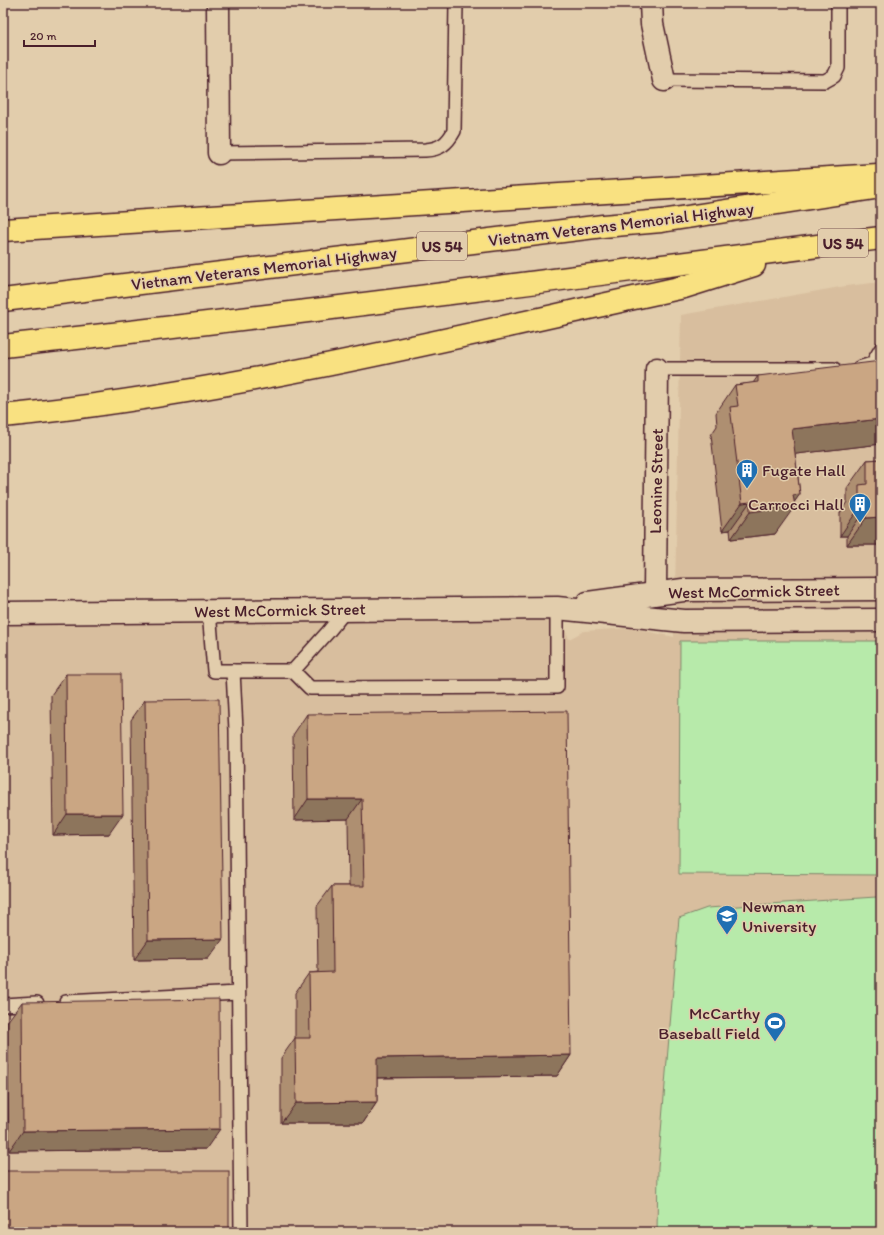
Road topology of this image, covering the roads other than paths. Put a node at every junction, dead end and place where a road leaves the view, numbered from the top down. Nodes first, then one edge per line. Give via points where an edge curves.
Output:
1 (218, 3) edge
2 (456, 3) edge
3 (652, 3) edge
4 (838, 3) edge
5 (664, 80) joint
6 (219, 153) joint
7 (881, 175) edge
8 (881, 187) edge
9 (3, 230) edge
10 (881, 238) edge
11 (806, 248) junction
12 (3, 300) edge
13 (3, 346) edge
14 (881, 349) edge
15 (657, 368) joint
16 (3, 416) edge
17 (881, 589) edge
18 (655, 594) junction
19 (557, 608) junction
20 (346, 610) junction
21 (209, 611) junction
22 (3, 613) edge
23 (881, 620) edge
24 (233, 671) junction
25 (293, 671) junction
26 (238, 993) junction
27 (3, 1005) edge
28 (241, 1232) edge

1 - 6 street
2 - 6 lane via 454,131 443,146 434,150
3 - 5 street via 652,24
4 - 5 lane via 838,68 834,76 825,81
7 - 9 highway
8 - 12 highway, Vietnam Veterans Memorial Highway / US 54 via 662,221 603,226
10 - 11 highway, US 54
11 - 13 highway, US 54 via 188,326
11 - 16 highway via 684,287 295,371 162,396 68,410
14 - 15 lane via 872,364 859,368
15 - 18 street, Leonine Street
17 - 18 street, West McCormick Street via 683,590
18 - 19 street, West McCormick Street
19 - 20 street, West McCormick Street
19 - 23 street, West McCormick Street via 684,621
19 - 25 lane via 557,687 310,688
20 - 21 street, West McCormick Street
20 - 25 lane
21 - 22 street, West McCormick Street
21 - 24 lane via 214,671
24 - 25 lane
24 - 26 lane via 236,730
26 - 27 lane
26 - 28 lane

